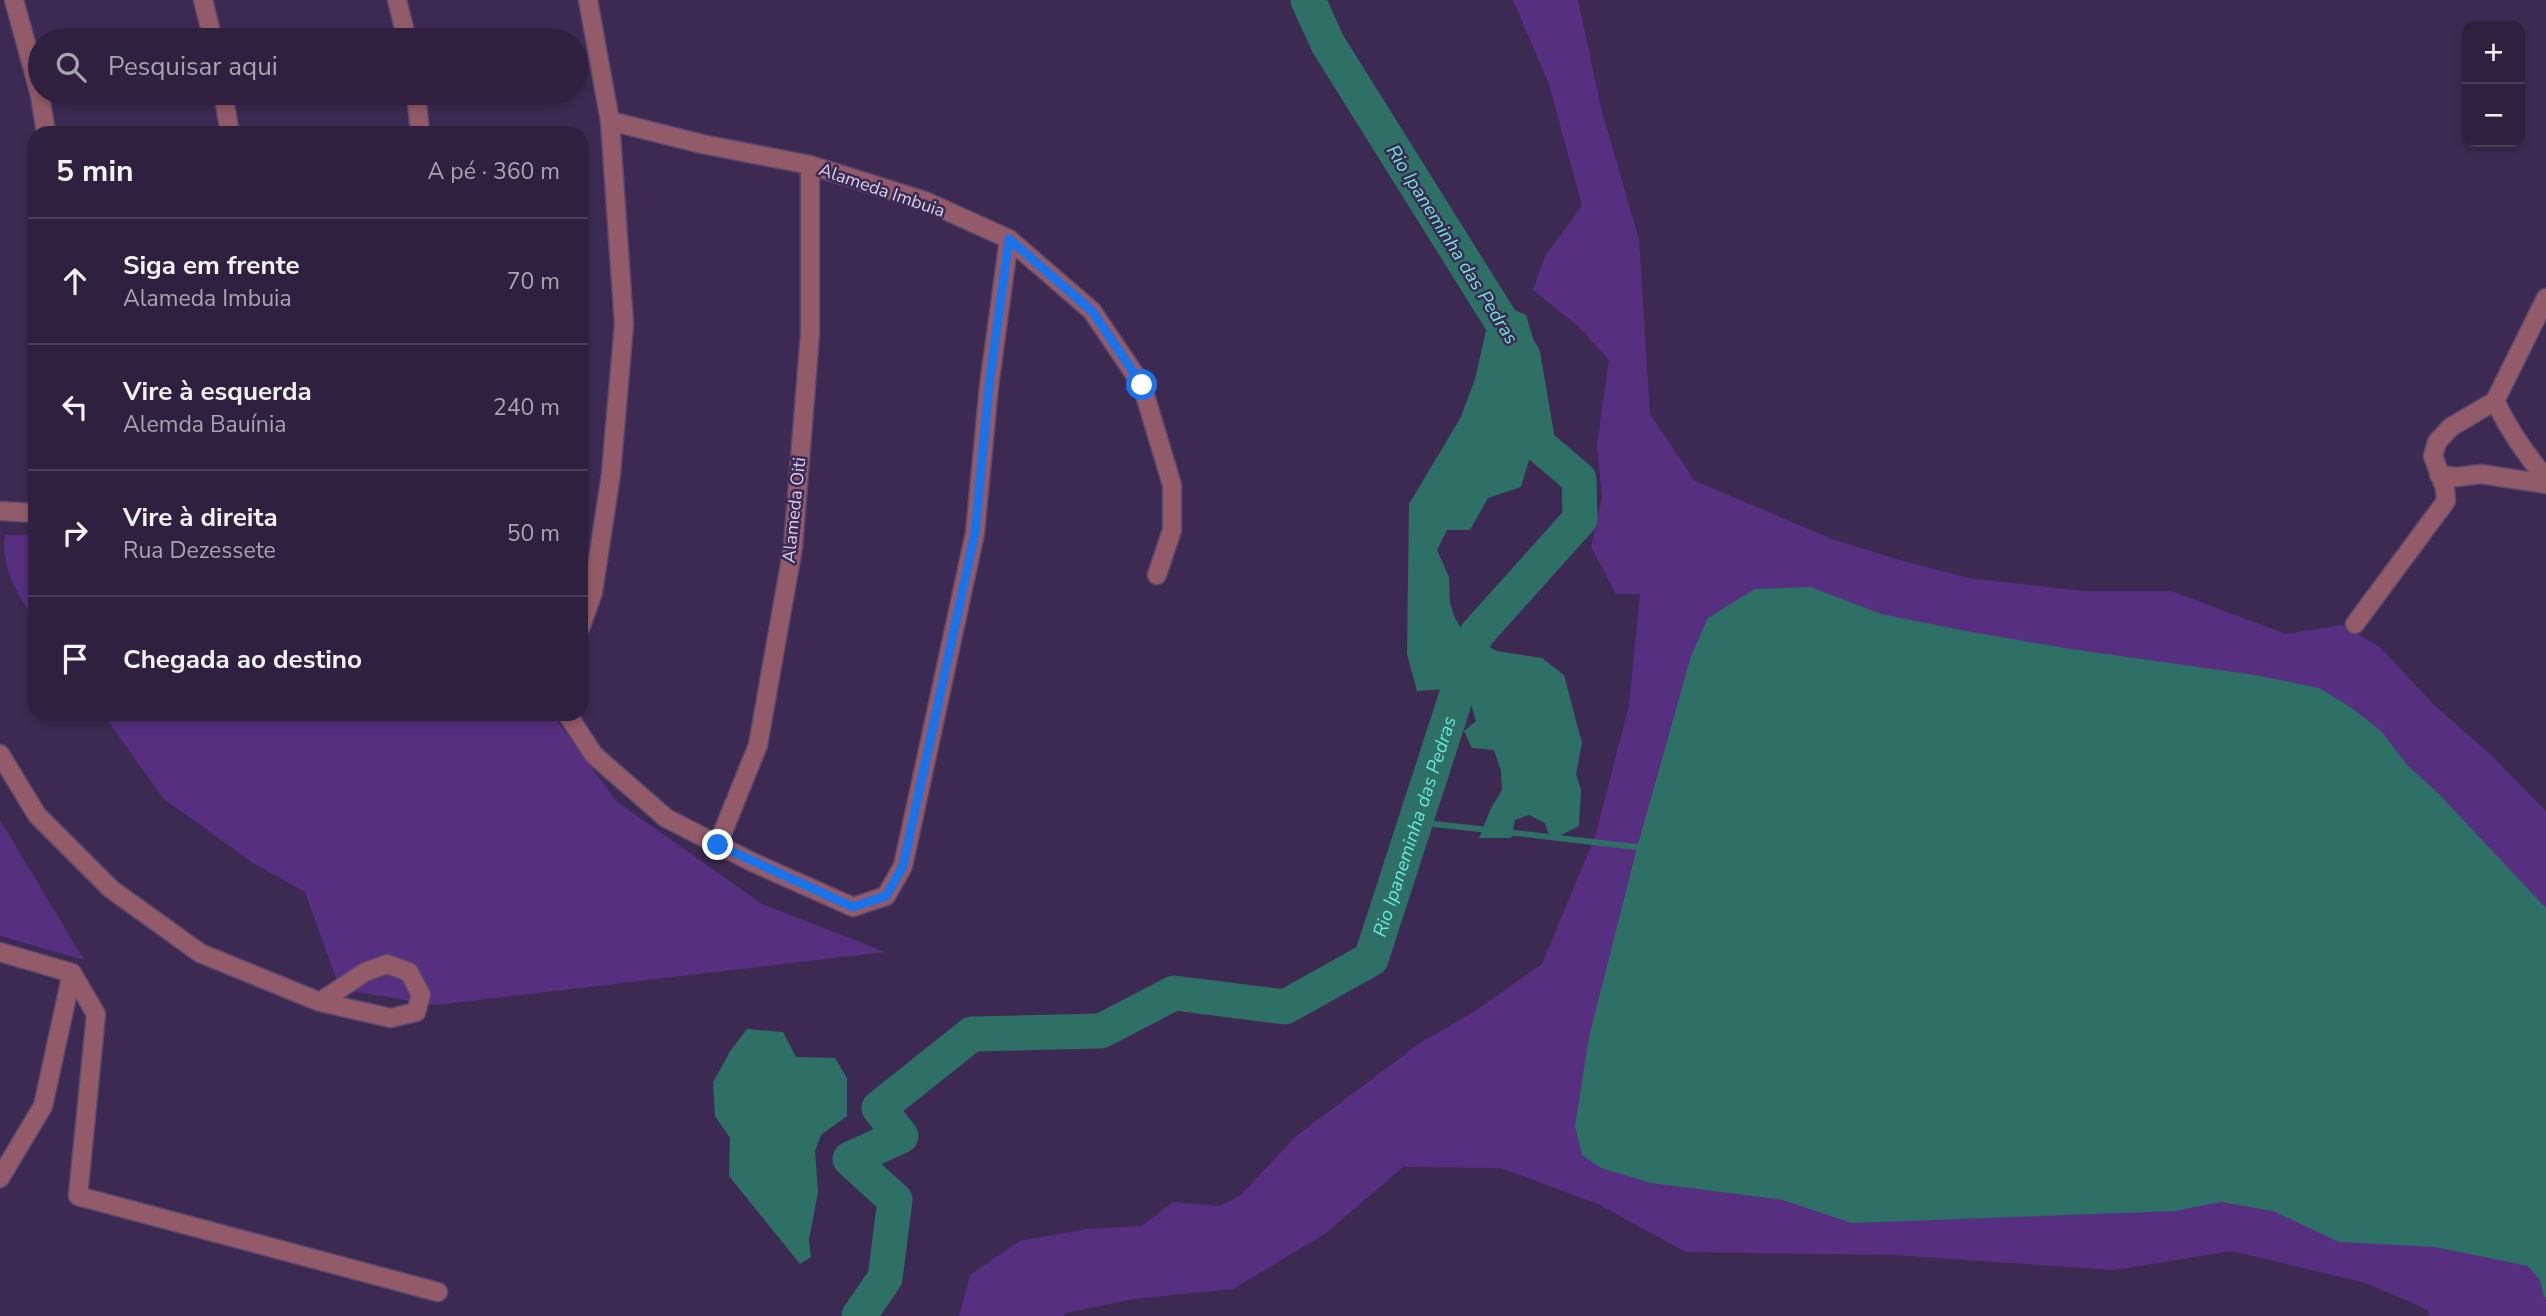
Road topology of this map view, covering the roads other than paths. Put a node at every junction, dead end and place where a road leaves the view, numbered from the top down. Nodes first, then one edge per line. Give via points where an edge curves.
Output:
1 (14, 0) edge
2 (203, 0) edge
3 (397, 0) edge
4 (588, 0) edge
5 (210, 28) edge
6 (404, 28) edge
7 (28, 51) edge
8 (42, 105) edge
9 (225, 105) edge
10 (417, 105) edge
11 (610, 121) junction
12 (45, 126) edge
13 (229, 126) edge
14 (419, 126) edge
15 (810, 166) junction
16 (1009, 239) junction
17 (2546, 298) edge
18 (2495, 401) junction
19 (2439, 475) junction
20 (2546, 478) edge
21 (2546, 484) edge
22 (0, 511) edge
23 (28, 513) edge
24 (1157, 575) dead end
25 (588, 606) edge
26 (2355, 624) dead end
27 (572, 721) edge
28 (0, 754) edge
29 (718, 845) junction
30 (0, 952) edge
31 (72, 973) junction
32 (320, 1002) junction
33 (0, 1178) edge
34 (438, 1292) dead end

1 - 7 street
2 - 5 street
3 - 6 street
4 - 11 street
8 - 12 street
9 - 13 street
10 - 14 street
11 - 15 street, Alameda Imbuia
11 - 25 street via 624,324 611,474
15 - 16 street, Alameda Imbuia via 925,201
15 - 29 street, Alameda Oiti via 810,334 793,547 758,745
16 - 24 street, Alameda Imbuia via 1092,311 1142,385 1172,485 1172,530
16 - 29 street via 975,533 903,866 886,896 853,907
17 - 18 street
18 - 19 street via 2451,427 2437,442 2433,456
18 - 20 street via 2510,432
19 - 21 street via 2481,474
19 - 26 street via 2446,501
22 - 23 street
27 - 29 street via 594,755 666,818
28 - 32 street via 37,815 111,889 200,953
30 - 31 street
31 - 33 street via 43,1106
31 - 34 street via 96,1014 78,1196
32 - 32 street via 391,1018 416,1013 421,995 409,972 387,964 365,972

